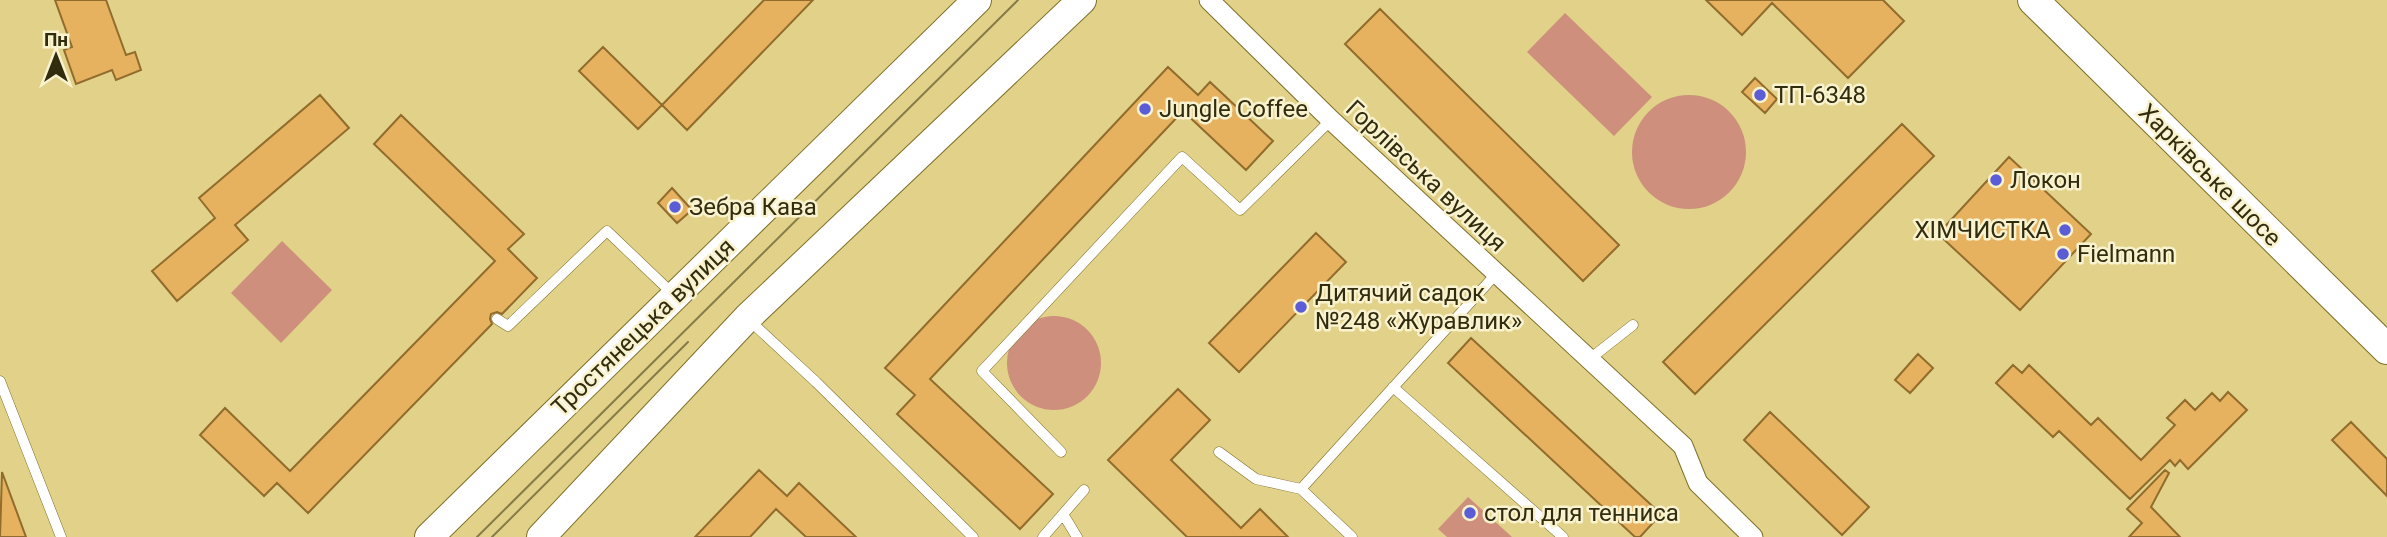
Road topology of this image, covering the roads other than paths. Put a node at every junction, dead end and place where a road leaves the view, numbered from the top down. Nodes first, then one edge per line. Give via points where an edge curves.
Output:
1 (977, 0) edge
2 (1082, 0) edge
3 (1209, 0) edge
4 (2033, 0) edge
5 (1331, 120) junction
6 (1496, 274) junction
7 (675, 296) junction
8 (747, 318) junction
9 (497, 319) dead end
10 (1633, 325) dead end
11 (2387, 349) edge
12 (1591, 358) junction
13 (0, 381) edge
14 (1393, 387) junction
15 (1061, 452) dead end
16 (1219, 452) dead end
17 (1301, 489) junction
18 (1083, 490) dead end
19 (1063, 514) junction
20 (61, 537) edge
21 (429, 537) edge
22 (541, 537) edge
23 (973, 537) edge
24 (1043, 537) edge
25 (1077, 537) edge
26 (1352, 537) edge
27 (1563, 537) edge
28 (1753, 537) edge

1 - 7 main road, Тростянецька вулиця
2 - 8 main road
3 - 5 street, Горлівська вулиця
4 - 11 main road, Харківське шосе
5 - 6 street, Горлівська вулиця
5 - 15 lane via 1240,210 1182,157 982,371
6 - 12 street, Горлівська вулиця
6 - 14 lane
7 - 9 lane via 607,231 508,326
7 - 21 main road, Тростянецька вулиця
8 - 22 main road
8 - 23 lane
10 - 12 lane
12 - 28 street, Горлівська вулиця via 1683,446 1698,483
13 - 20 lane
14 - 17 lane
14 - 27 lane
16 - 17 lane via 1256,479
17 - 26 lane
18 - 19 lane
19 - 24 lane
19 - 25 lane

